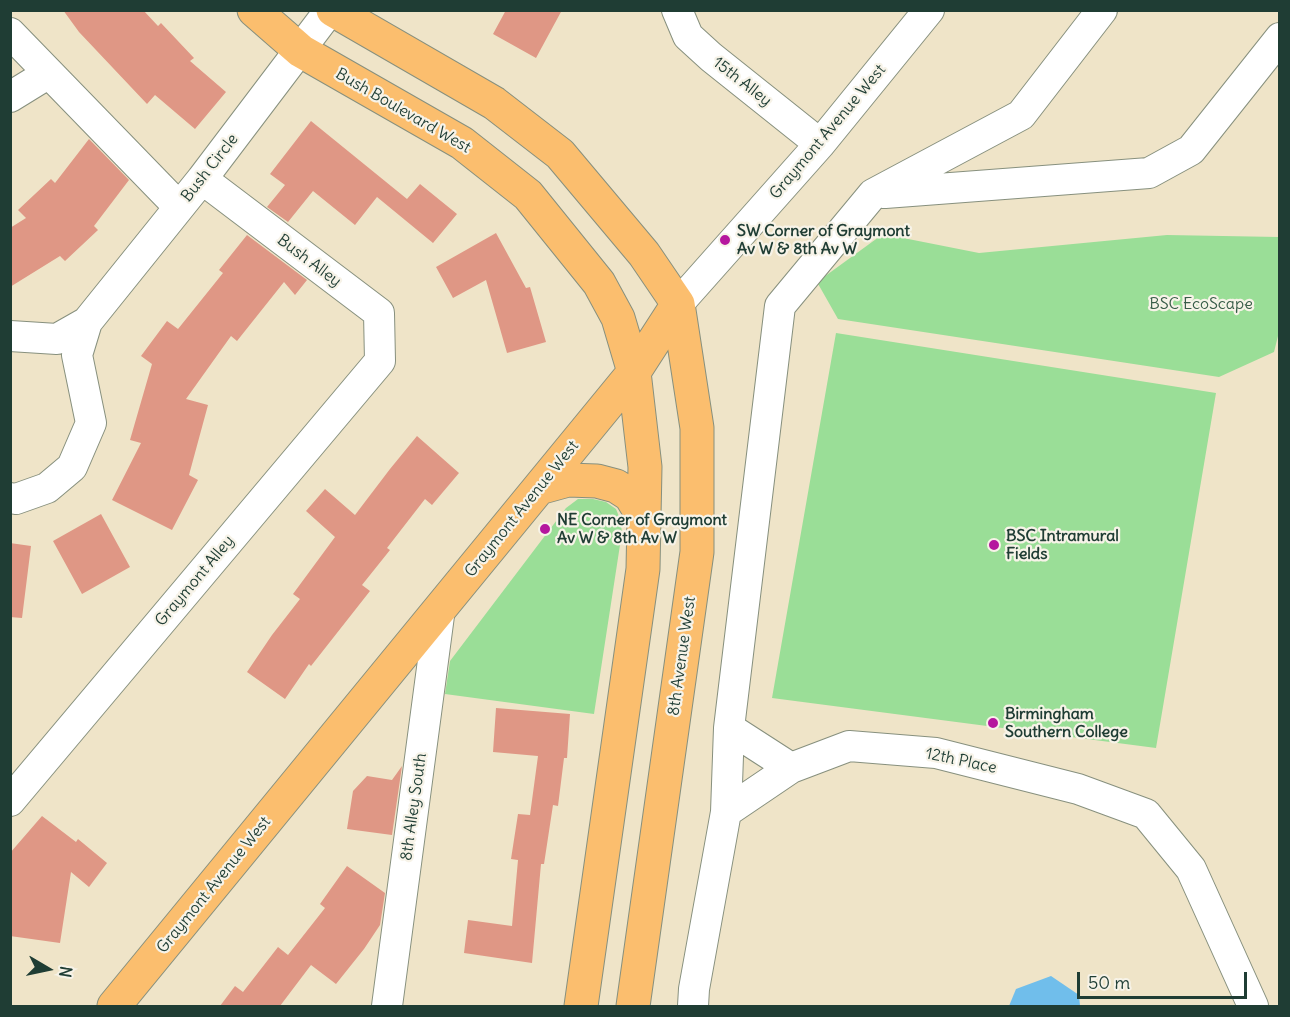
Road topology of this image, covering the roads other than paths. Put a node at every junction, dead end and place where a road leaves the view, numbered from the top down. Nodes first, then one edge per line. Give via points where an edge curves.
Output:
1 (254, 10) edge
2 (332, 10) edge
3 (677, 10) edge
4 (929, 10) edge
5 (1102, 10) edge
6 (10, 33) edge
7 (1280, 38) edge
8 (301, 51) junction
9 (49, 73) junction
10 (10, 97) edge
11 (820, 144) junction
12 (202, 179) junction
13 (873, 194) junction
14 (179, 207) junction
15 (678, 304) junction
16 (87, 322) junction
17 (10, 336) edge
18 (380, 361) joint
19 (634, 372) junction
20 (539, 488) junction
21 (10, 498) edge
22 (644, 518) junction
23 (440, 608) junction
24 (729, 728) junction
25 (791, 768) junction
26 (12, 796) edge
27 (726, 812) junction
28 (385, 1003) edge
29 (114, 1006) edge
30 (581, 1006) edge
31 (633, 1006) edge
32 (693, 1006) edge
33 (1253, 1006) edge

1 - 8 main road, Bush Boulevard West
2 - 8 street, Bush Circle
2 - 15 main road via 494,102 560,154 644,254
3 - 11 street, 15th Alley via 688,36
4 - 11 street, Graymont Avenue West
5 - 13 street via 1021,115
6 - 9 street
7 - 13 street via 1191,150 1149,173
8 - 12 street, Bush Circle
8 - 19 main road, Bush Boulevard West via 462,143 528,195 599,283 618,318
9 - 10 street
9 - 14 street
11 - 15 street, Graymont Avenue West
12 - 14 street, Bush Circle
12 - 18 street, Bush Alley via 379,313
13 - 24 street via 780,306
14 - 16 street, Bush Circle
15 - 19 main road, Graymont Avenue West
15 - 31 main road, 8th Avenue West via 697,428 697,552
16 - 17 street, Bush Circle via 57,339
16 - 21 street, Bush Circle via 77,356 91,423 72,467 46,488
18 - 26 street, Graymont Alley
19 - 20 main road, Graymont Avenue West
19 - 22 main road via 645,468
20 - 22 main road via 568,480 616,486 630,495
20 - 23 main road, Graymont Avenue West
22 - 30 main road via 643,569
23 - 28 street, 8th Alley South
23 - 29 main road, Graymont Avenue West
24 - 25 street
24 - 27 street
25 - 27 street, 12th Place
25 - 33 street, 12th Place via 849,746 936,753 1078,789 1146,814 1191,869
27 - 32 street

